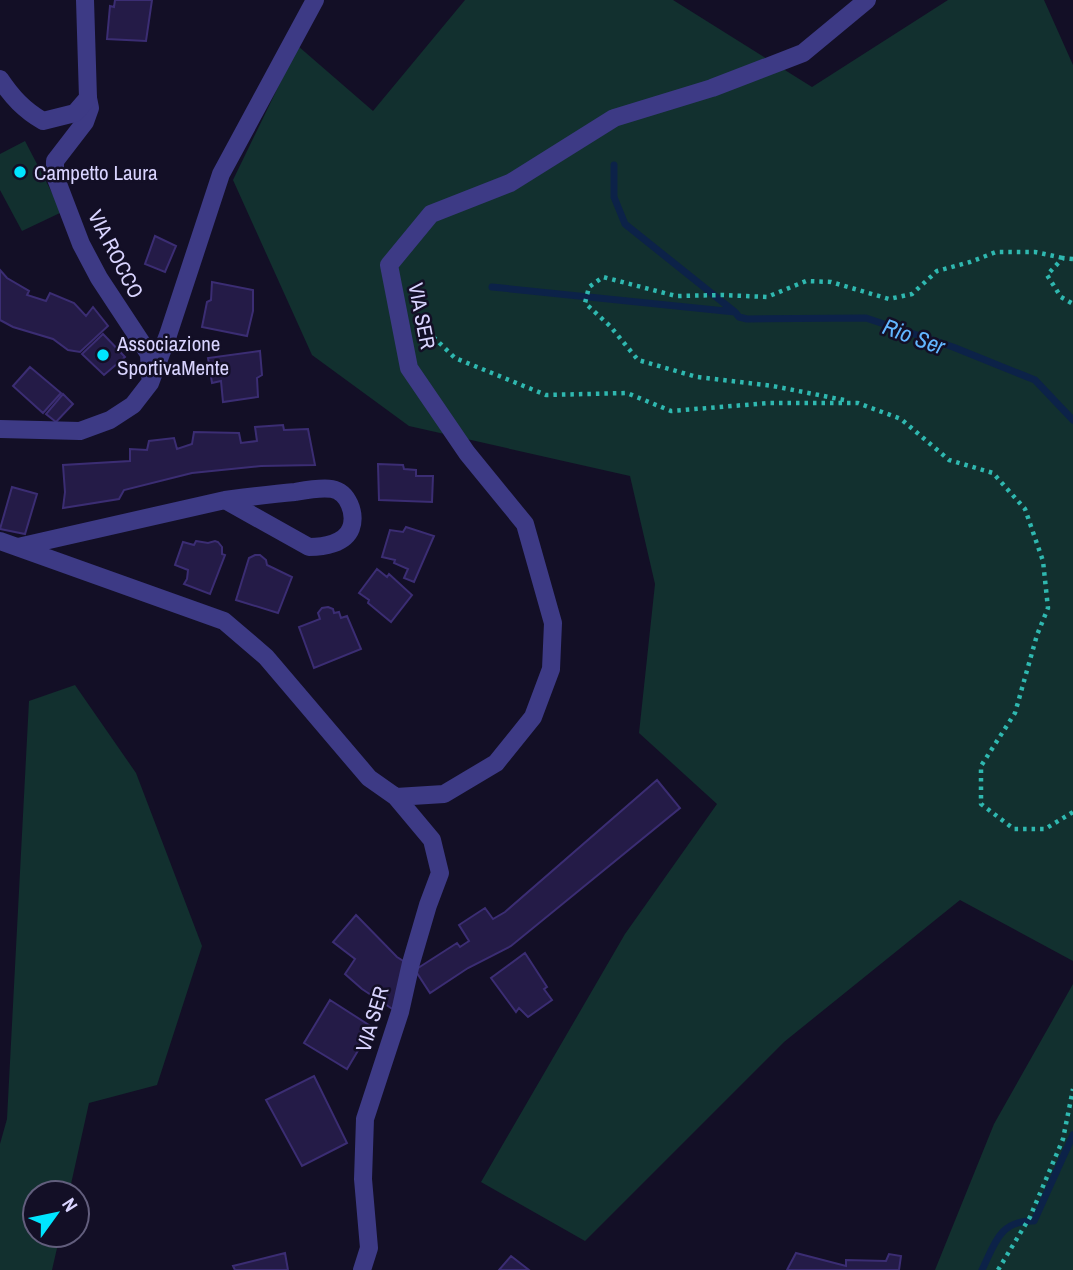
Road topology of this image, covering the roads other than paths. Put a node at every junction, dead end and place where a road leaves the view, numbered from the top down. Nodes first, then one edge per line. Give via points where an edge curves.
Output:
1 (85, 0) edge
2 (315, 0) edge
3 (867, 0) edge
4 (0, 79) edge
5 (88, 98) junction
6 (150, 383) junction
7 (0, 429) edge
8 (225, 500) junction
9 (0, 541) edge
10 (18, 547) junction
11 (396, 797) junction
12 (362, 1270) edge

1 - 5 street, VIA ROCCO
2 - 6 street via 221,174
3 - 11 street, VIA SER via 803,53 712,88 614,118 510,183 431,214 389,265 409,368 467,453 525,524 553,623 551,669 533,717 496,763 444,794
4 - 5 street via 27,112 43,121 75,113
5 - 6 street, VIA ROCCO via 85,122 55,161 55,176 99,278 149,354
6 - 7 street via 132,405 110,420 80,430
8 - 8 street via 309,547 325,547 351,529 352,512 346,497 333,489
8 - 10 street
9 - 10 street, VIA SER
10 - 11 street, VIA SER via 224,621 266,657 369,778
11 - 12 street, VIA SER via 432,840 440,873 365,1119 363,1179 369,1248

